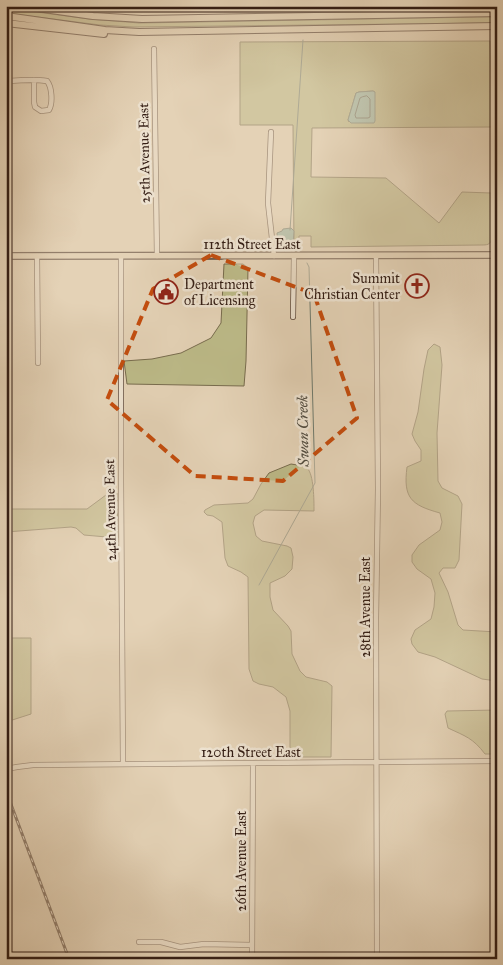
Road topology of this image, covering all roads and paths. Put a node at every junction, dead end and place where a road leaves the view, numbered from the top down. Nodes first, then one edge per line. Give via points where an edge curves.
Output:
1 (23, 6) edge
2 (41, 6) edge
3 (497, 13) edge
4 (76, 14) junction
5 (6, 16) edge
6 (6, 23) edge
7 (497, 26) edge
8 (139, 32) junction
9 (154, 49) dead end
10 (34, 80) junction
11 (7, 81) edge
12 (271, 132) dead end
13 (497, 254) edge
14 (6, 256) edge
15 (37, 256) junction
16 (121, 256) junction
17 (157, 256) junction
18 (274, 256) junction
19 (294, 256) junction
20 (376, 256) junction
21 (293, 317) dead end
22 (38, 364) dead end
23 (497, 761) edge
24 (376, 763) junction
25 (123, 764) junction
26 (253, 764) junction
27 (6, 769) edge
28 (139, 942) dead end
29 (252, 945) junction
30 (252, 959) edge
31 (377, 959) edge

1 - 4 highway
2 - 4 highway
3 - 4 highway via 142,19
5 - 8 highway
6 - 8 highway via 99,34
7 - 8 highway
9 - 17 street, 25th Avenue East
10 - 10 street via 35,107 48,110 51,106 50,84 45,80
10 - 11 street
12 - 18 street via 268,203
13 - 20 main road, 112th Street East
14 - 15 main road, 112th Street East
15 - 16 main road, 112th Street East
15 - 22 street
16 - 17 main road, 112th Street East
16 - 25 street, 24th Avenue East
17 - 18 main road, 112th Street East
18 - 19 main road, 112th Street East
19 - 20 main road, 112th Street East
19 - 21 street
20 - 24 street, 28th Avenue East
23 - 24 street, 120th Street East
24 - 26 street, 120th Street East
24 - 31 street, 28th Avenue East
25 - 26 street, 120th Street East
25 - 27 street, 120th Street East via 33,765
26 - 29 street, 26th Avenue East
28 - 29 street via 161,942 180,947
29 - 30 street, 26th Avenue East

